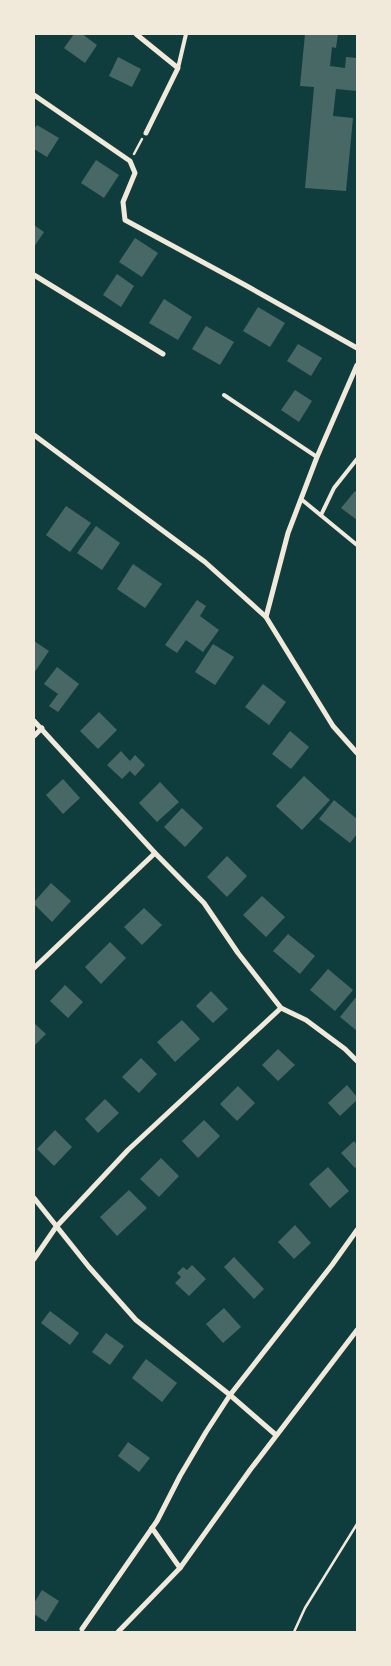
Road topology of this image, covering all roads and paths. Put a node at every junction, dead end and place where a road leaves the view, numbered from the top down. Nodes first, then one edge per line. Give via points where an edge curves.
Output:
1 (136, 34) edge
2 (186, 34) edge
3 (178, 68) junction
4 (34, 95) edge
5 (146, 133) joint
6 (130, 161) junction
7 (34, 275) edge
8 (357, 348) edge
9 (163, 354) dead end
10 (357, 365) edge
11 (224, 395) dead end
12 (34, 435) edge
13 (317, 456) junction
14 (357, 459) edge
15 (301, 499) junction
16 (321, 515) junction
17 (357, 545) edge
18 (266, 617) junction
19 (34, 721) edge
20 (42, 728) junction
21 (34, 736) edge
22 (357, 753) edge
23 (155, 853) junction
24 (34, 968) edge
25 (280, 1008) junction
26 (357, 1061) edge
27 (34, 1198) edge
28 (56, 1227) junction
29 (357, 1230) edge
30 (34, 1259) edge
31 (357, 1330) edge
32 (230, 1395) junction
33 (276, 1435) junction
34 (357, 1524) edge
35 (152, 1528) junction
36 (180, 1568) junction
37 (82, 1629) dead end
38 (118, 1632) edge
39 (294, 1632) edge

1 - 3 street
2 - 3 lane
3 - 5 street
4 - 6 street
5 - 6 path
6 - 8 street via 135,173 123,202 125,220
7 - 9 street
10 - 13 street
11 - 13 lane
12 - 18 street via 205,562
13 - 15 street
14 - 16 lane via 334,488
15 - 16 lane
15 - 18 street via 288,533
16 - 17 lane
18 - 22 street via 333,726
19 - 20 street
20 - 21 street
20 - 23 street
23 - 24 street
23 - 25 street via 204,904
25 - 26 street via 306,1020
25 - 28 street via 128,1150
27 - 28 street
28 - 30 street
28 - 32 street via 136,1320
29 - 32 street
31 - 33 street
32 - 33 street
32 - 35 street
33 - 36 street
34 - 39 path via 305,1608
35 - 36 street
35 - 37 street
36 - 38 street

